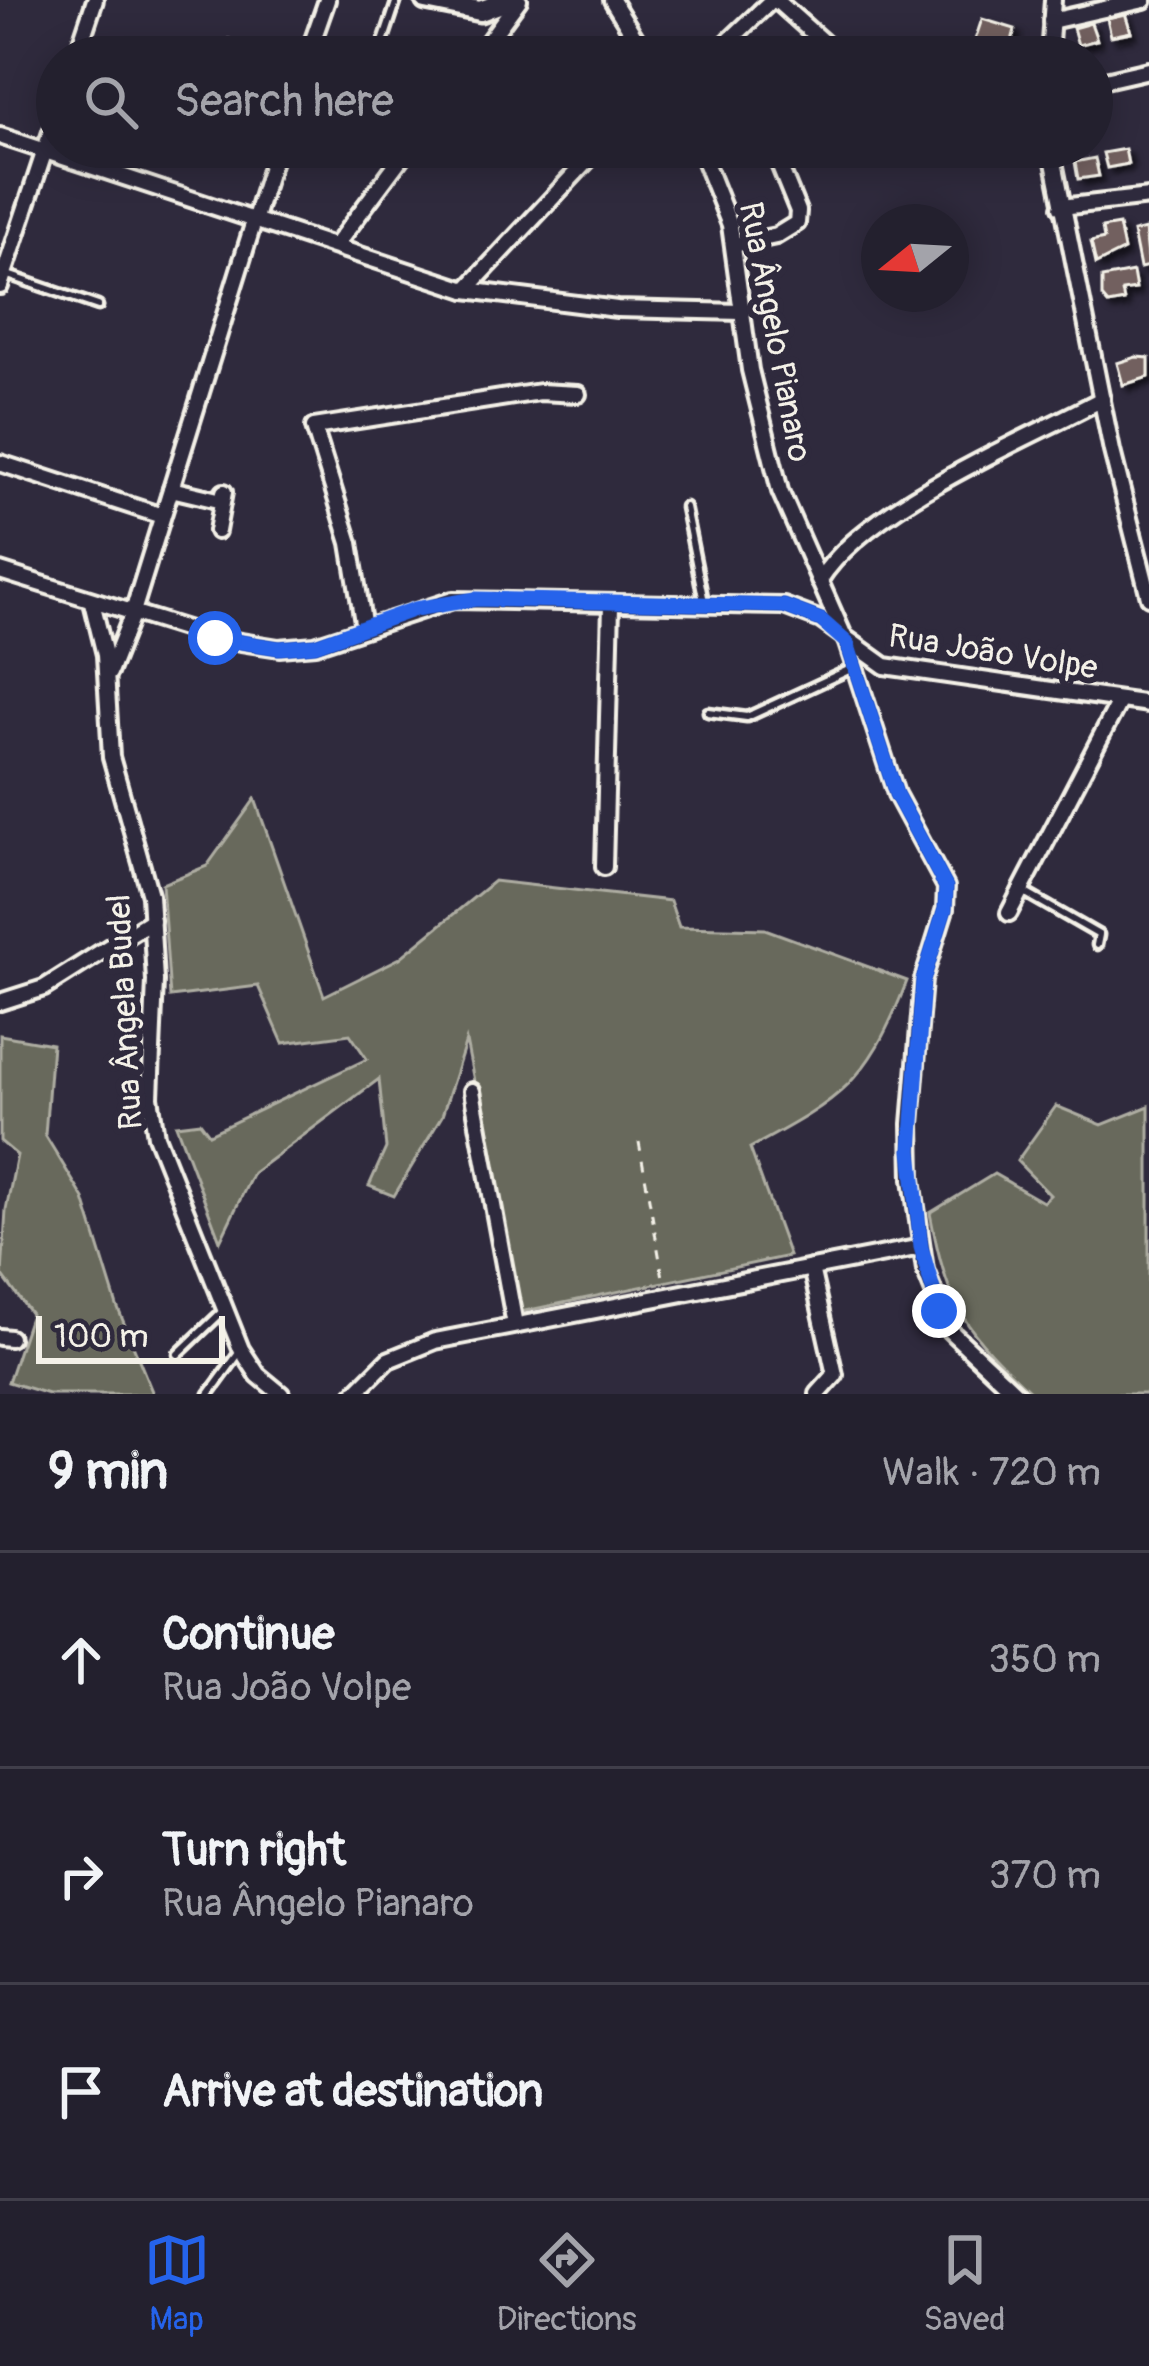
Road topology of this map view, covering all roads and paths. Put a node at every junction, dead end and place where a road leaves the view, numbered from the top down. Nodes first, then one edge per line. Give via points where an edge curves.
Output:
1 (95, 0) edge
2 (327, 0) edge
3 (397, 0) edge
4 (426, 0) edge
5 (515, 0) edge
6 (612, 0) edge
7 (774, 0) edge
8 (1053, 0) edge
9 (1144, 0) edge
10 (1051, 21) junction
11 (83, 36) edge
12 (314, 36) edge
13 (385, 36) edge
14 (491, 36) edge
15 (634, 36) edge
16 (735, 36) edge
17 (816, 36) edge
18 (1050, 36) edge
19 (1149, 70) edge
20 (1113, 78) edge
21 (0, 136) edge
22 (36, 147) edge
23 (39, 168) edge
24 (101, 168) edge
25 (270, 168) edge
26 (394, 168) edge
27 (580, 168) edge
28 (709, 168) edge
29 (781, 168) edge
30 (1054, 168) edge
31 (1149, 197) edge
32 (1061, 208) junction
33 (253, 217) junction
34 (336, 245) junction
35 (734, 245) junction
36 (1, 277) edge
37 (466, 290) junction
38 (98, 306) dead end
39 (742, 312) junction
40 (578, 394) dead end
41 (1102, 399) junction
42 (0, 464) edge
43 (170, 489) junction
44 (685, 508) dead end
45 (162, 516) junction
46 (217, 531) dead end
47 (0, 571) edge
48 (819, 581) junction
49 (1149, 597) edge
50 (92, 602) junction
51 (610, 605) junction
52 (704, 606) junction
53 (132, 615) junction
54 (364, 628) junction
55 (847, 643) junction
56 (853, 668) junction
57 (107, 677) junction
58 (1120, 700) junction
59 (1149, 704) edge
60 (708, 712) dead end
61 (604, 867) dead end
62 (1021, 890) junction
63 (1009, 913) dead end
64 (152, 920) junction
65 (1097, 945) dead end
66 (0, 1002) edge
67 (472, 1091) dead end
68 (639, 1142) dead end
69 (921, 1247) junction
70 (811, 1268) junction
71 (667, 1296) junction
72 (224, 1310) junction
73 (515, 1325) junction
74 (241, 1349) junction
75 (178, 1354) dead end
76 (209, 1394) edge
77 (281, 1394) edge
78 (354, 1394) edge
79 (818, 1394) edge
80 (1017, 1394) edge

1 - 11 street
2 - 12 street
3 - 13 lane
4 - 5 street via 480,11
5 - 14 street
6 - 15 street
7 - 16 street
7 - 17 street
8 - 10 street
9 - 10 street
10 - 18 street
19 - 20 street
21 - 22 street
23 - 36 street
24 - 33 street
25 - 33 street
26 - 34 street
27 - 37 street
28 - 35 street, Rua Ângelo Pianaro
29 - 35 street via 797,223
30 - 32 street
31 - 32 street
32 - 41 street
33 - 34 street
33 - 43 street
34 - 37 street
35 - 39 street, Rua Ângelo Pianaro
36 - 38 lane
37 - 39 street via 617,309
39 - 48 street, Rua Ângelo Pianaro via 773,466
40 - 54 street via 540,392 314,427 350,543
41 - 48 street via 895,511 836,556
41 - 49 street
42 - 45 street
43 - 45 street
43 - 46 street via 223,497
44 - 52 lane
45 - 53 street
47 - 50 street, Rua João Volpe
48 - 55 street, Rua Ângelo Pianaro
50 - 53 street, Rua João Volpe
50 - 57 street, Rua Ângela Budel
51 - 52 street, Rua João Volpe
51 - 54 street, Rua João Volpe via 453,600
51 - 61 street
52 - 55 street, Rua João Volpe via 797,609
53 - 54 street, Rua João Volpe via 279,648
53 - 57 street
55 - 56 street, Rua Ângelo Pianaro
55 - 58 street, Rua João Volpe via 904,671
56 - 60 lane via 747,717
56 - 69 street, Rua Ângelo Pianaro via 896,794 946,887 923,980 911,1124
57 - 64 street, Rua Ângela Budel via 108,739
58 - 59 street, Rua João Volpe
58 - 62 street
62 - 63 street
62 - 65 lane via 1099,935
64 - 66 street via 44,988
64 - 72 street, Rua Ângela Budel via 153,1119
67 - 73 street
68 - 71 path
69 - 70 street
69 - 80 street, Rua Ângelo Pianaro via 950,1330
70 - 71 street
70 - 79 street via 835,1375
71 - 73 street
72 - 74 street, Rua Ângela Budel
72 - 75 lane
73 - 78 street via 402,1352
74 - 76 lane
74 - 77 street, Rua Ângela Budel

